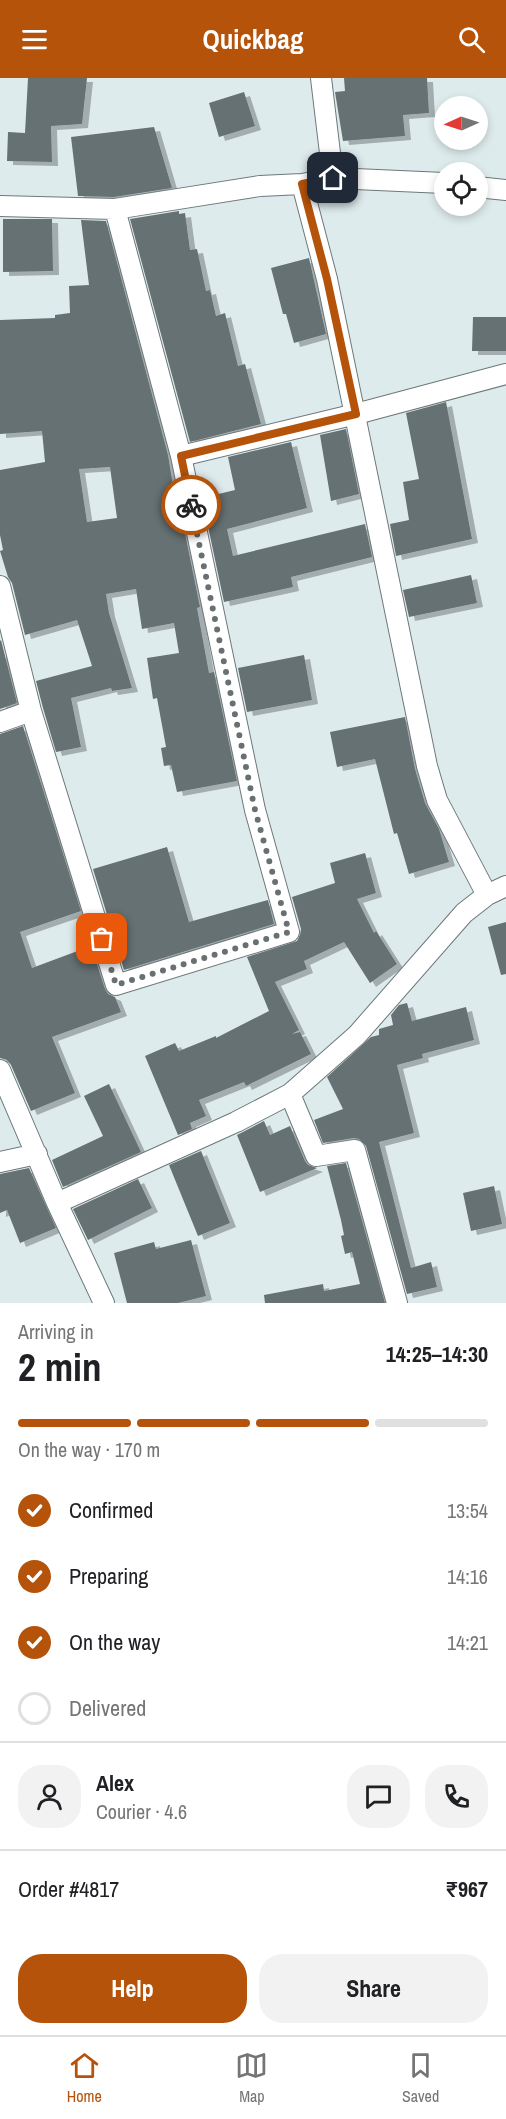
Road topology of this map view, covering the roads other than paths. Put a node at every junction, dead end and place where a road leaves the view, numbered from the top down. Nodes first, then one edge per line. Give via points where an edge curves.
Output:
1 (321, 78) edge
2 (333, 178) junction
3 (434, 183) edge
4 (302, 184) junction
5 (488, 188) edge
6 (506, 190) edge
7 (0, 206) edge
8 (115, 209) junction
9 (506, 374) edge
10 (356, 414) junction
11 (181, 456) junction
12 (0, 586) edge
13 (31, 711) junction
14 (0, 723) edge
15 (506, 886) edge
16 (487, 895) junction
17 (0, 1070) edge
18 (290, 1094) junction
19 (36, 1154) junction
20 (0, 1162) edge
21 (57, 1203) junction
22 (97, 1301) edge
23 (397, 1303) edge

1 - 2 street
2 - 3 street
2 - 4 street
4 - 8 street via 260,186
4 - 10 street
5 - 6 street
7 - 8 street
8 - 11 street
9 - 10 street
10 - 11 street
10 - 16 street via 427,766 437,800
11 - 13 street via 255,810 289,932 116,985
12 - 13 street
13 - 14 street
15 - 16 street
16 - 18 street via 465,913 357,1035
17 - 19 street
18 - 21 street
18 - 23 street via 316,1156 355,1150
19 - 20 street
19 - 21 street
21 - 22 street

